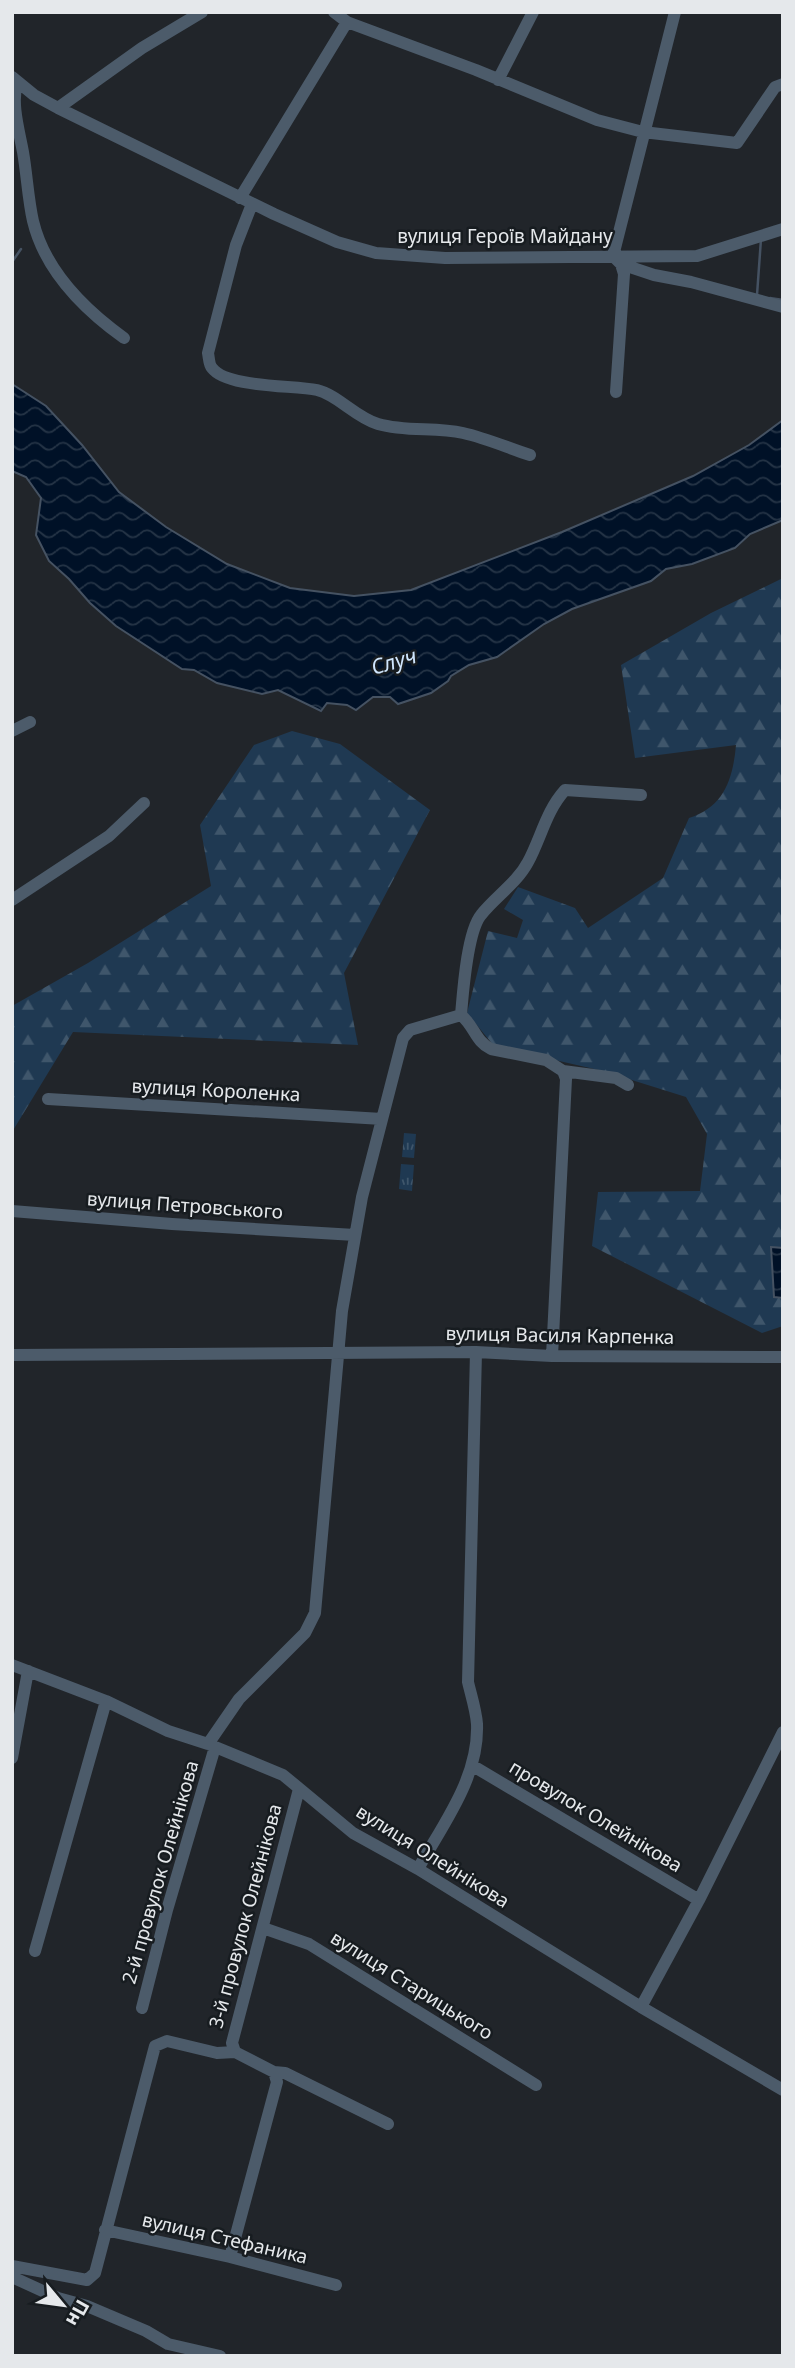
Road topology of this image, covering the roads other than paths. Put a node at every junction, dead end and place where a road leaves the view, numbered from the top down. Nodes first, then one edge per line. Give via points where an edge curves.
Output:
1 (202, 12) edge
2 (334, 12) edge
3 (533, 12) edge
4 (675, 12) edge
5 (347, 22) junction
6 (498, 80) junction
7 (14, 81) edge
8 (783, 84) edge
9 (58, 108) junction
10 (643, 132) junction
11 (246, 201) junction
12 (783, 229) edge
13 (617, 260) junction
14 (783, 307) edge
15 (124, 338) dead end
16 (616, 392) dead end
17 (530, 455) dead end
18 (30, 722) dead end
19 (12, 731) edge
20 (641, 795) dead end
21 (144, 803) dead end
22 (12, 900) edge
23 (461, 1015) junction
24 (563, 1071) junction
25 (628, 1085) dead end
26 (48, 1099) dead end
27 (382, 1119) junction
28 (12, 1211) edge
29 (355, 1235) junction
30 (476, 1352) junction
31 (337, 1354) junction
32 (12, 1355) edge
33 (552, 1356) junction
34 (783, 1357) edge
35 (12, 1665) edge
36 (28, 1671) junction
37 (106, 1701) junction
38 (783, 1732) edge
39 (211, 1746) junction
40 (12, 1758) edge
41 (473, 1766) junction
42 (299, 1789) junction
43 (418, 1869) junction
44 (699, 1900) junction
45 (263, 1928) junction
46 (36, 1951) dead end
47 (641, 2007) junction
48 (142, 2008) dead end
49 (235, 2052) junction
50 (274, 2072) junction
51 (537, 2085) dead end
52 (783, 2090) edge
53 (388, 2124) dead end
54 (105, 2230) junction
55 (230, 2257) junction
56 (12, 2266) edge
57 (12, 2277) edge
58 (336, 2285) dead end
59 (220, 2356) edge

1 - 9 street
2 - 5 street
3 - 6 street
4 - 10 street
5 - 6 street
5 - 11 street
6 - 10 street via 597,120
7 - 9 street, вулиця Героїв Майдану
7 - 15 street via 33,222 40,242 70,291
8 - 10 street via 775,87 737,143
9 - 11 street, вулиця Героїв Майдану
10 - 13 street
11 - 13 street, вулиця Героїв Майдану via 337,242 376,254
11 - 17 street via 208,353 211,368 235,380 318,390 361,418 386,426 464,433
12 - 13 street, вулиця Героїв Майдану via 697,256
13 - 14 street
13 - 16 street via 624,274
18 - 19 street
20 - 23 street via 565,790 555,802 527,864 474,926
21 - 22 street via 110,836
23 - 24 street via 483,1045 546,1060
23 - 27 street via 410,1030 403,1038
24 - 25 street via 616,1078
24 - 33 street
26 - 27 street, вулиця Короленка
27 - 29 street
28 - 29 street, вулиця Петровського
29 - 31 street
30 - 31 street, вулиця Василя Карпенка
30 - 33 street, вулиця Василя Карпенка
30 - 41 street via 468,1682 477,1723
31 - 32 street, вулиця Василя Карпенка
31 - 39 street via 315,1613 305,1633 239,1699
33 - 34 street, вулиця Василя Карпенка
35 - 36 street, вулиця Олейнікова
36 - 37 street, вулиця Олейнікова
36 - 40 street
37 - 39 street, вулиця Олейнікова via 167,1731
37 - 46 street
38 - 44 street
39 - 42 street, вулиця Олейнікова via 283,1775
39 - 48 street, 2-й провулок Олейнікова
41 - 43 street
41 - 44 street, провулок Олейнікова
42 - 43 street, вулиця Олейнікова via 353,1833
42 - 45 street, 3-й провулок Олейнікова
43 - 47 street, вулиця Олейнікова
44 - 47 street
45 - 49 street, 3-й провулок Олейнікова via 232,2043
45 - 51 street, вулиця Старицького via 309,1944
47 - 52 street, вулиця Олейнікова
49 - 50 street
49 - 54 street via 217,2053 167,2041 155,2046
50 - 53 street via 285,2073
50 - 55 street via 277,2082
54 - 55 street, вулиця Стефаника
54 - 56 street via 95,2273 87,2280
55 - 58 street, вулиця Стефаника
57 - 59 street via 168,2344

